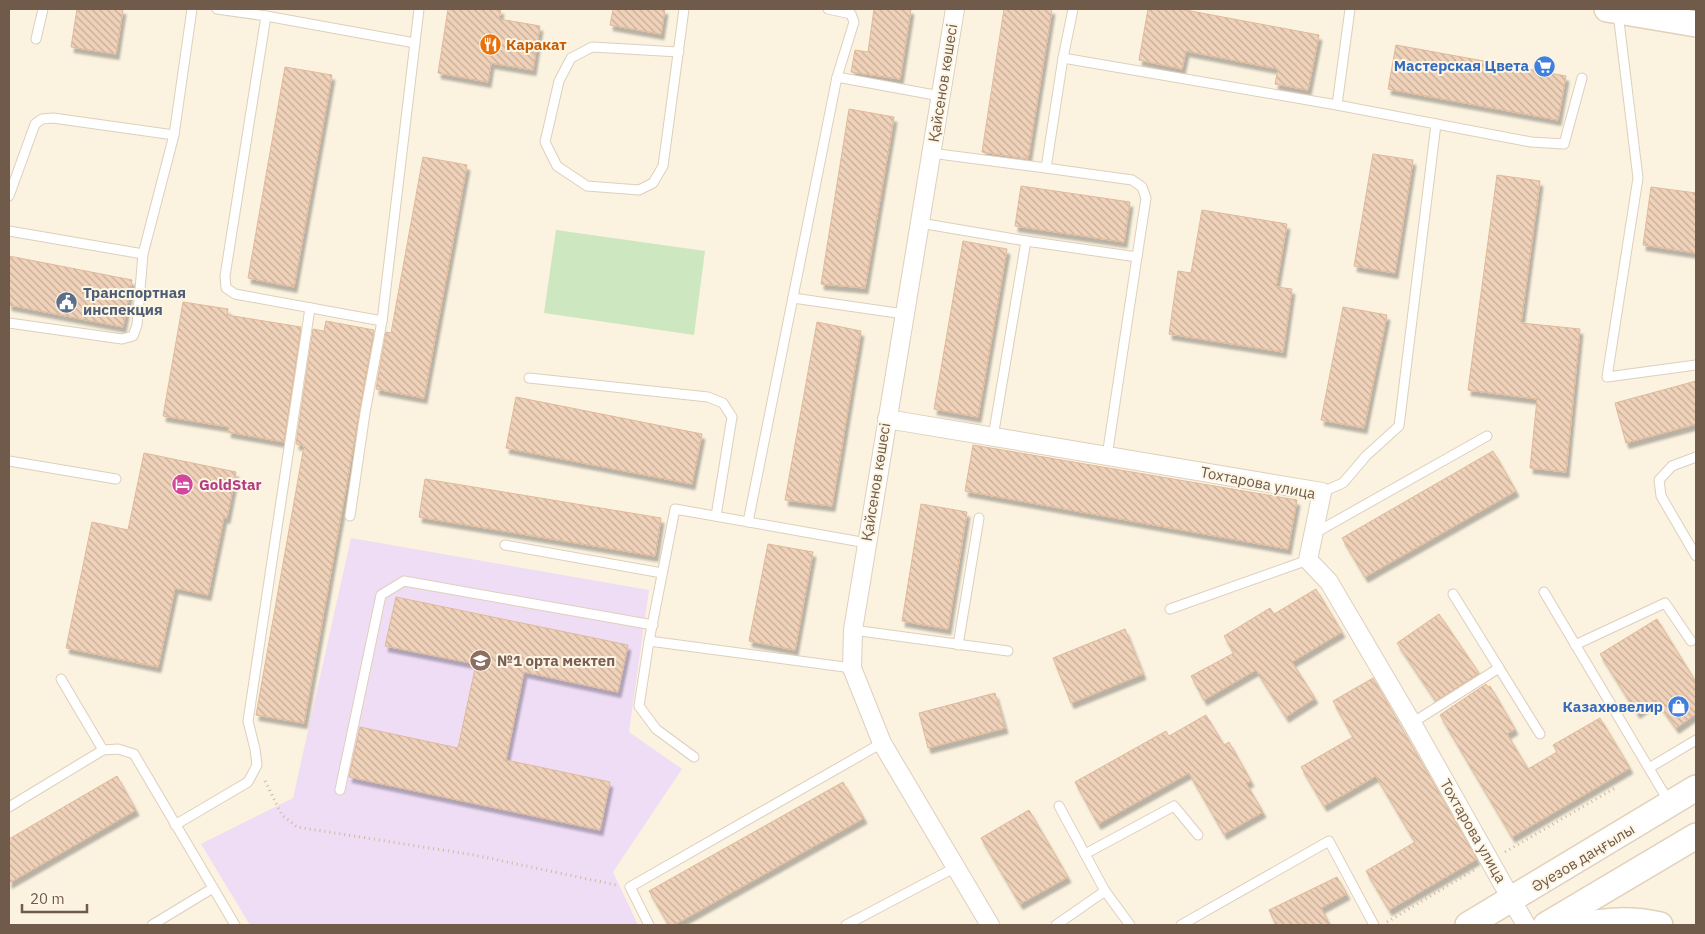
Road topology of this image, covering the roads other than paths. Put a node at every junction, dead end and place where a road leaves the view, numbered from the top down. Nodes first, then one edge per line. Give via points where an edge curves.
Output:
1 (43, 9) edge
2 (192, 9) edge
3 (217, 9) edge
4 (419, 9) edge
5 (684, 9) edge
6 (828, 9) edge
7 (955, 9) edge
8 (1073, 9) edge
9 (1350, 9) edge
10 (1612, 10) edge
11 (266, 16) junction
12 (1696, 24) edge
13 (36, 39) dead end
14 (415, 43) junction
15 (679, 52) junction
16 (1063, 58) junction
17 (837, 77) junction
18 (1582, 78) dead end
19 (940, 96) junction
20 (1337, 105) junction
21 (1436, 124) junction
22 (174, 135) junction
23 (931, 153) junction
24 (1046, 168) junction
25 (9, 196) edge
26 (920, 223) junction
27 (9, 231) edge
28 (1026, 241) junction
29 (143, 254) junction
30 (1137, 257) junction
31 (793, 298) junction
32 (310, 308) junction
33 (904, 314) junction
34 (382, 320) junction
35 (9, 324) edge
36 (1696, 365) edge
37 (529, 378) dead end
38 (887, 418) junction
39 (1487, 436) dead end
40 (993, 437) junction
41 (1107, 456) junction
42 (1696, 457) edge
43 (9, 461) edge
44 (116, 479) dead end
45 (1322, 492) junction
46 (350, 516) dead end
47 (716, 516) junction
48 (980, 518) dead end
49 (748, 522) junction
50 (1314, 533) junction
51 (867, 543) junction
52 (505, 545) dead end
53 (1696, 556) edge
54 (1308, 560) junction
55 (662, 573) junction
56 (1544, 592) dead end
57 (1453, 594) dead end
58 (1170, 609) dead end
59 (653, 625) junction
60 (853, 630) junction
61 (649, 641) junction
62 (1691, 641) dead end
63 (1576, 644) junction
64 (958, 645) junction
65 (1008, 651) dead end
66 (852, 668) junction
67 (1499, 668) junction
68 (61, 679) dead end
69 (1412, 723) junction
70 (1540, 734) dead end
71 (1696, 740) edge
72 (882, 743) junction
73 (103, 750) junction
74 (694, 757) dead end
75 (1649, 768) junction
76 (1696, 788) edge
77 (340, 790) dead end
78 (1670, 804) junction
79 (1059, 806) dead end
80 (9, 808) edge
81 (175, 825) junction
82 (1198, 834) dead end
83 (1696, 836) edge
84 (1085, 854) junction
85 (956, 867) junction
86 (213, 888) junction
87 (1105, 891) junction
88 (1512, 900) junction
89 (152, 925) edge
90 (235, 925) edge
91 (649, 925) edge
92 (846, 925) edge
93 (990, 925) edge
94 (1056, 925) edge
95 (1130, 925) edge
96 (1181, 925) edge
97 (1374, 925) edge
98 (1468, 925) edge
99 (1526, 925) edge
100 (1546, 925) edge
101 (1581, 925) edge
102 (1660, 925) edge

1 - 13 lane
2 - 22 lane
3 - 11 lane
4 - 14 lane
5 - 15 lane
6 - 17 lane via 851,14 854,22
7 - 19 street, Қайсенов көшесі
8 - 16 lane
9 - 20 lane
10 - 12 main road
10 - 36 lane via 1638,178 1607,377
11 - 14 lane
11 - 32 lane via 225,276 226,288 236,294
14 - 34 lane
15 - 15 lane via 663,166 653,183 639,190 587,186 557,166 545,142 559,81 571,58 592,47
16 - 20 lane
16 - 24 lane
17 - 19 lane
17 - 31 lane
18 - 21 lane via 1564,144 1531,142
19 - 23 street, Қайсенов көшесі
20 - 21 lane
21 - 45 lane via 1399,426 1366,456 1343,483
22 - 25 lane via 42,119 35,124
22 - 29 lane
23 - 24 lane
23 - 26 street, Қайсенов көшесі
24 - 30 lane via 1132,180 1142,187 1146,198
26 - 28 lane
26 - 33 street, Қайсенов көшесі
27 - 29 lane
28 - 30 lane
28 - 40 lane
29 - 35 lane via 137,325 133,336 122,339
30 - 41 lane
31 - 33 lane
31 - 49 lane
32 - 34 lane
32 - 81 lane via 248,722 257,765 248,782
33 - 38 street, Қайсенов көшесі
34 - 46 lane
37 - 47 lane via 708,397 723,403 732,417
38 - 40 street, Тохтарова улица
38 - 51 street, Қайсенов көшесі
39 - 50 lane
40 - 41 street, Тохтарова улица
41 - 45 street, Тохтарова улица
42 - 53 lane via 1672,466 1659,480 1661,496
43 - 44 lane
45 - 50 street, Тохтарова улица
47 - 49 lane
47 - 55 lane via 675,509
48 - 64 lane
49 - 51 lane
50 - 54 street, Тохтарова улица
51 - 60 street, Қайсенов көшесі
52 - 55 lane
54 - 58 lane
54 - 69 street, Тохтарова улица via 1329,582
55 - 59 lane
56 - 63 lane
57 - 67 lane
59 - 61 lane
59 - 77 lane via 404,581 381,595
60 - 64 lane
60 - 66 street, Қайсенов көшесі
61 - 66 lane
61 - 74 lane via 640,706 656,729
62 - 63 lane via 1665,603
63 - 75 lane
64 - 65 lane
66 - 72 street, Қайсенов көшесі
67 - 69 lane
67 - 70 lane
68 - 73 lane
69 - 88 street, Тохтарова улица
71 - 75 lane
72 - 85 street, Қайсенов көшесі
72 - 91 lane via 630,887
73 - 80 lane
73 - 81 lane via 118,748 134,754
75 - 78 lane
76 - 78 main road, Әуезов даңғылы
78 - 88 main road, Әуезов даңғылы
79 - 84 lane
81 - 86 lane
82 - 84 lane via 1174,806
83 - 100 main road
84 - 87 lane
85 - 92 lane
85 - 93 street, Қайсенов көшесі
86 - 89 lane
86 - 90 lane
87 - 94 lane
87 - 95 lane
88 - 98 main road, Әуезов даңғылы
88 - 99 street, Тохтарова улица
96 - 97 lane via 1328,841
101 - 102 main road via 1614,919

